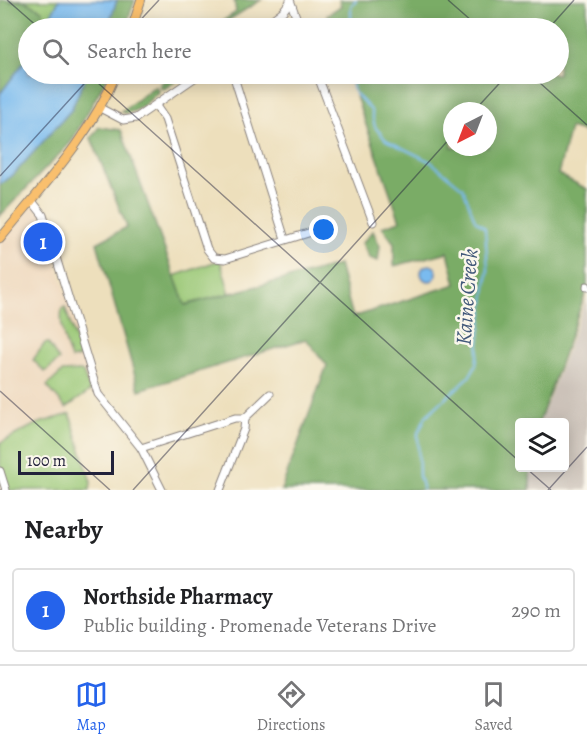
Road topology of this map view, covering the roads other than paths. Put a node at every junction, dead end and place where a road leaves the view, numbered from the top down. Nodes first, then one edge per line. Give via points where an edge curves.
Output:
1 (141, 0) edge
2 (290, 1) edge
3 (135, 18) edge
4 (274, 18) edge
5 (296, 18) edge
6 (111, 84) edge
7 (186, 84) edge
8 (236, 84) edge
9 (321, 84) edge
10 (156, 106) junction
11 (100, 108) junction
12 (32, 201) junction
13 (373, 222) dead end
14 (321, 229) dead end
15 (0, 239) edge
16 (285, 239) junction
17 (270, 394) dead end
18 (245, 418) junction
19 (141, 448) junction
20 (0, 471) edge
21 (6, 490) edge
22 (162, 490) edge
23 (219, 490) edge

1 - 3 main road
2 - 4 street
2 - 5 street
6 - 11 main road
7 - 10 street
8 - 16 street
9 - 13 street
10 - 11 street via 130,120
10 - 16 street via 165,119 210,254 225,259
11 - 12 main road via 74,150
12 - 15 main road
12 - 19 street via 43,215 98,394
14 - 16 street
17 - 18 street
18 - 19 street
18 - 23 street
19 - 22 street
20 - 21 street

